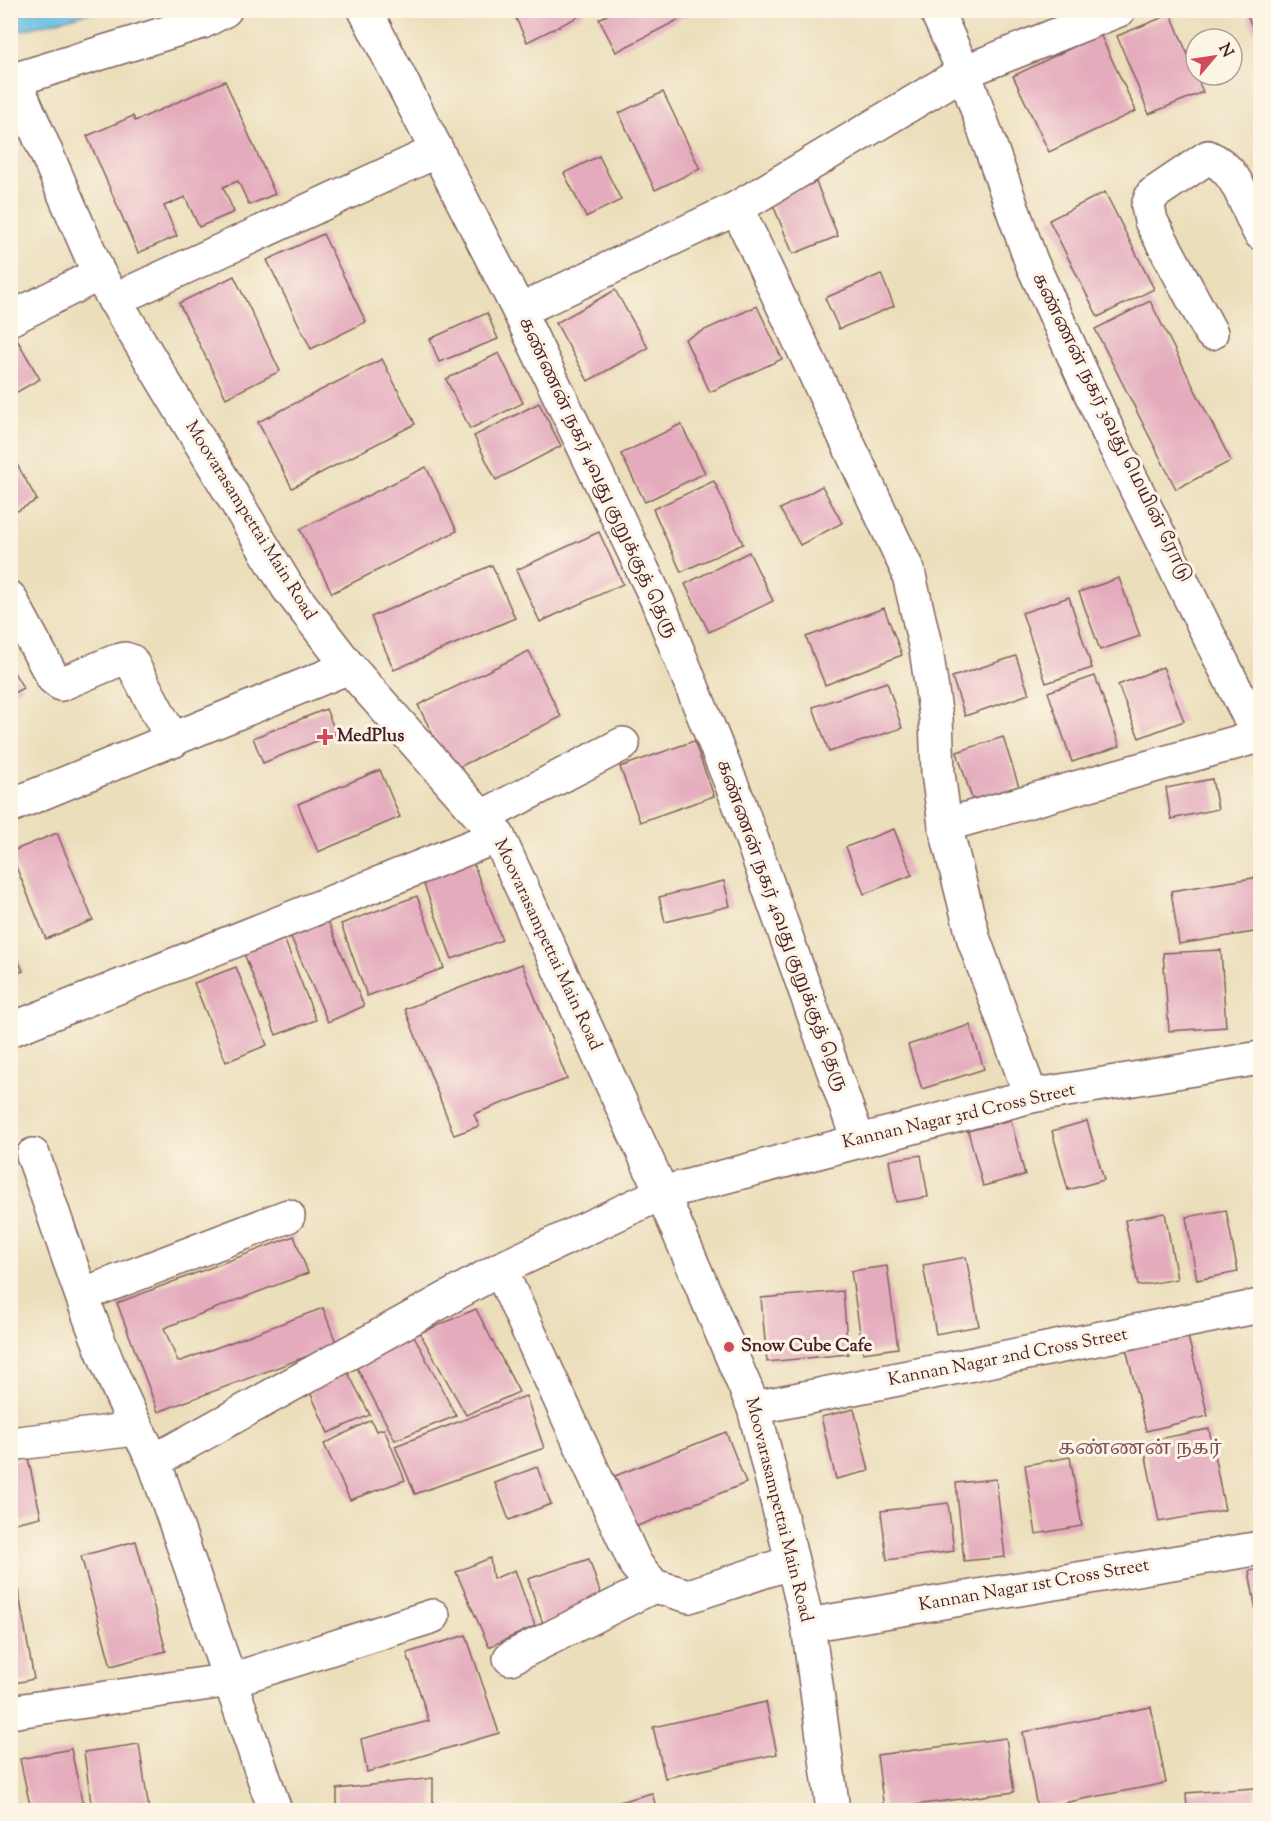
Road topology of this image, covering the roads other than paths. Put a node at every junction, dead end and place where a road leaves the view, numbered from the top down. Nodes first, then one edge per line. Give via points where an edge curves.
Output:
1 (225, 10) edge
2 (365, 10) edge
3 (936, 10) edge
4 (1119, 10) edge
5 (964, 72) junction
6 (13, 81) edge
7 (437, 151) junction
8 (737, 208) junction
9 (1260, 233) edge
10 (107, 287) junction
11 (519, 311) junction
12 (10, 320) edge
13 (1211, 333) dead end
14 (10, 598) edge
15 (349, 667) junction
16 (1260, 737) edge
17 (173, 741) junction
18 (623, 744) dead end
19 (10, 806) edge
20 (945, 825) junction
21 (490, 827) junction
22 (10, 1030) edge
23 (1260, 1058) edge
24 (1031, 1096) junction
25 (858, 1140) junction
26 (33, 1155) dead end
27 (662, 1193) junction
28 (288, 1216) dead end
29 (500, 1269) junction
30 (82, 1295) junction
31 (1260, 1306) edge
32 (754, 1408) junction
33 (136, 1429) junction
34 (10, 1444) edge
35 (154, 1461) junction
36 (1260, 1548) edge
37 (792, 1562) junction
38 (654, 1586) junction
39 (434, 1616) dead end
40 (808, 1625) junction
41 (510, 1658) dead end
42 (231, 1680) junction
43 (10, 1712) edge
44 (275, 1810) edge
45 (833, 1810) edge

1 - 6 street via 202,22
2 - 7 street
3 - 5 street, கண்ணன் நகர் 3வது மெயின் ரோடு
4 - 5 street, கண்ணன் நகர் 4வது குறுக்குத் தெரு
5 - 8 street, கண்ணன் நகர் 4வது குறுக்குத் தெரு
5 - 16 street, கண்ணன் நகர் 3வது மெயின் ரோடு via 1031,261 1111,438
6 - 10 street, Moovarasampettai Main Road
7 - 10 street
7 - 11 street
8 - 11 street, கண்ணன் நகர் 4வது குறுக்குத் தெரு
8 - 20 street via 908,571 919,610 934,706
9 - 13 street via 1230,171 1208,157 1152,195 1148,206 1151,221
10 - 12 street
10 - 15 street, Moovarasampettai Main Road via 288,588
11 - 25 street, கண்ணன் நகர் 4வது குறுக்குத் தெரு via 658,602 739,803
14 - 17 street via 53,678 61,684 116,661 131,661
15 - 17 street
15 - 21 street, Moovarasampettai Main Road
16 - 20 street
17 - 19 street
18 - 21 street
20 - 24 street via 974,940
21 - 22 street
21 - 27 street, Moovarasampettai Main Road
23 - 24 street, Kannan Nagar 3rd Cross Street
24 - 25 street, Kannan Nagar 3rd Cross Street
25 - 27 street, Kannan Nagar 3rd Cross Street
26 - 30 street
27 - 29 street, Kannan Nagar 3rd Cross Street
27 - 32 street, Moovarasampettai Main Road
28 - 30 street
29 - 35 street, Kannan Nagar 3rd Cross Street
29 - 38 street via 636,1565
30 - 33 street
31 - 32 street, Kannan Nagar 2nd Cross Street
32 - 37 street, Moovarasampettai Main Road
33 - 34 street
33 - 35 street
35 - 42 street
36 - 40 street, Kannan Nagar 1st Cross Street
37 - 38 street via 689,1596
37 - 40 street, Moovarasampettai Main Road
38 - 41 street
39 - 42 street
40 - 45 street, Moovarasampettai Main Road
42 - 43 street
42 - 44 street

